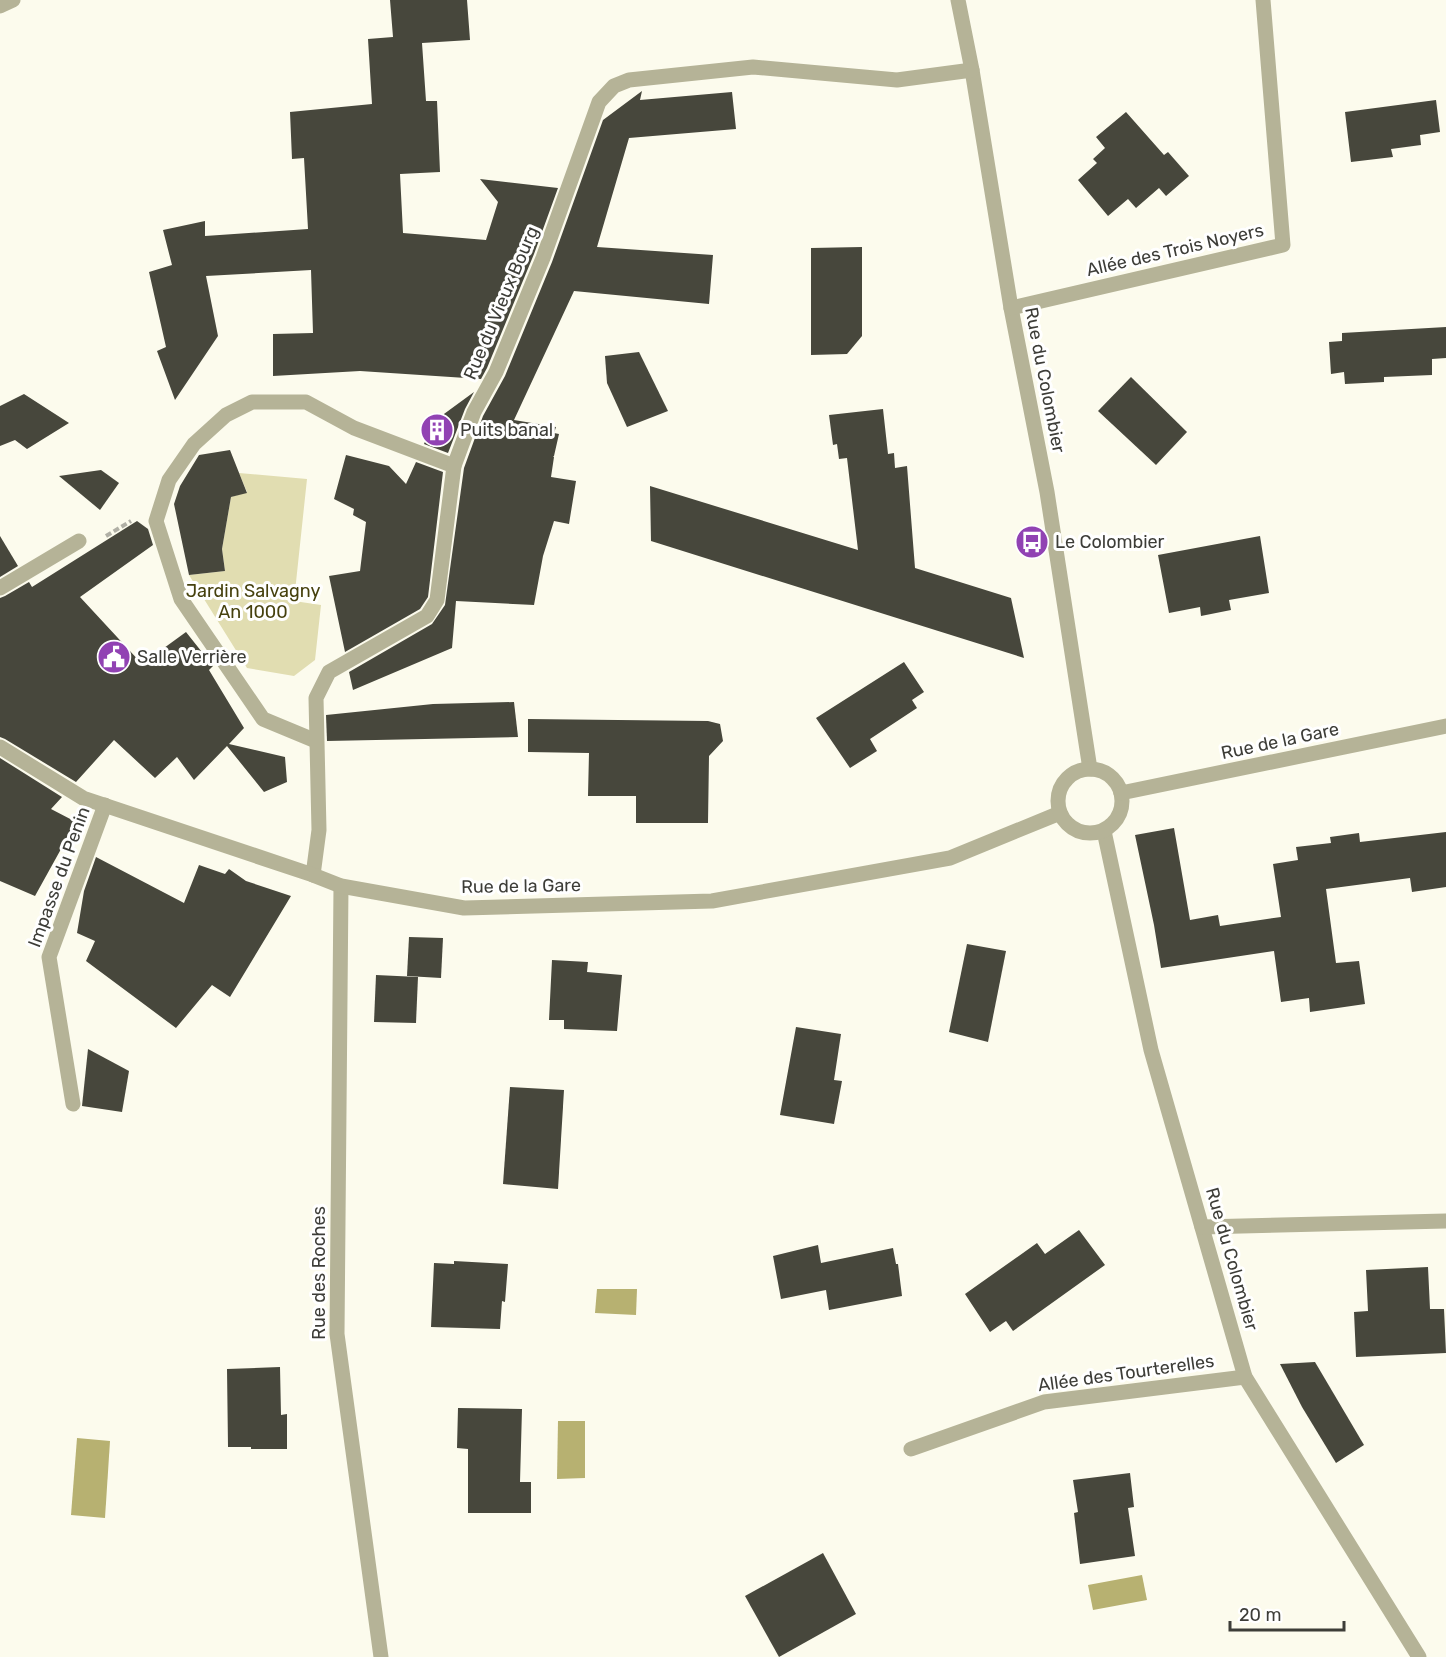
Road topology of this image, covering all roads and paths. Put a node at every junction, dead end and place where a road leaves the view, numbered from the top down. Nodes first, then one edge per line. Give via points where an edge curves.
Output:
1 (13, 0) edge
2 (958, 0) edge
3 (1263, 0) edge
4 (0, 6) edge
5 (972, 70) junction
6 (1011, 308) junction
7 (454, 466) junction
8 (156, 521) junction
9 (80, 541) joint
10 (0, 588) edge
11 (1446, 726) edge
12 (316, 741) junction
13 (0, 747) edge
14 (1090, 769) junction
15 (1121, 793) junction
16 (105, 805) junction
17 (1060, 813) junction
18 (1104, 831) junction
19 (313, 875) junction
20 (341, 886) junction
21 (73, 1104) dead end
22 (1446, 1221) edge
23 (1202, 1227) junction
24 (1245, 1377) junction
25 (911, 1449) dead end
26 (381, 1657) edge
27 (1419, 1657) edge

1 - 4 street
2 - 5 street, Rue du Colombier
3 - 6 street, Allée des Trois Noyers via 1283,244
5 - 6 street, Rue du Colombier
5 - 7 street, Rue du Vieux Bourg via 897,80 753,67 629,80 614,86 599,102 543,258
6 - 14 street, Rue du Colombier via 1047,492
7 - 8 street via 354,428 306,402 252,402 226,416 194,444 169,480
7 - 12 street, Rue du Vieux Bourg via 437,600 427,616 329,672 316,698
8 - 9 path via 132,520 98,540
8 - 12 street via 181,599 263,719
9 - 10 street
11 - 15 street, Rue de la Gare
12 - 19 street, Rue du Vieux Bourg via 319,830
13 - 16 street, Rue de la Gare via 83,798
14 - 15 street via 1110,776
14 - 17 street via 1071,775 1063,783 1057,803
15 - 18 street via 1121,811
16 - 19 street, Rue de la Gare
16 - 21 street, Impasse du Penin via 49,957
17 - 18 street via 1073,829 1093,834
17 - 20 street, Rue de la Gare via 950,858 712,901 464,908
18 - 23 street, Rue du Colombier via 1151,1050
19 - 20 street, Rue de la Gare
20 - 26 street, Rue des Roches via 337,1334
22 - 23 street
23 - 24 street, Rue du Colombier
24 - 25 street, Allée des Tourterelles via 1044,1402
24 - 27 street, Rue du Colombier

